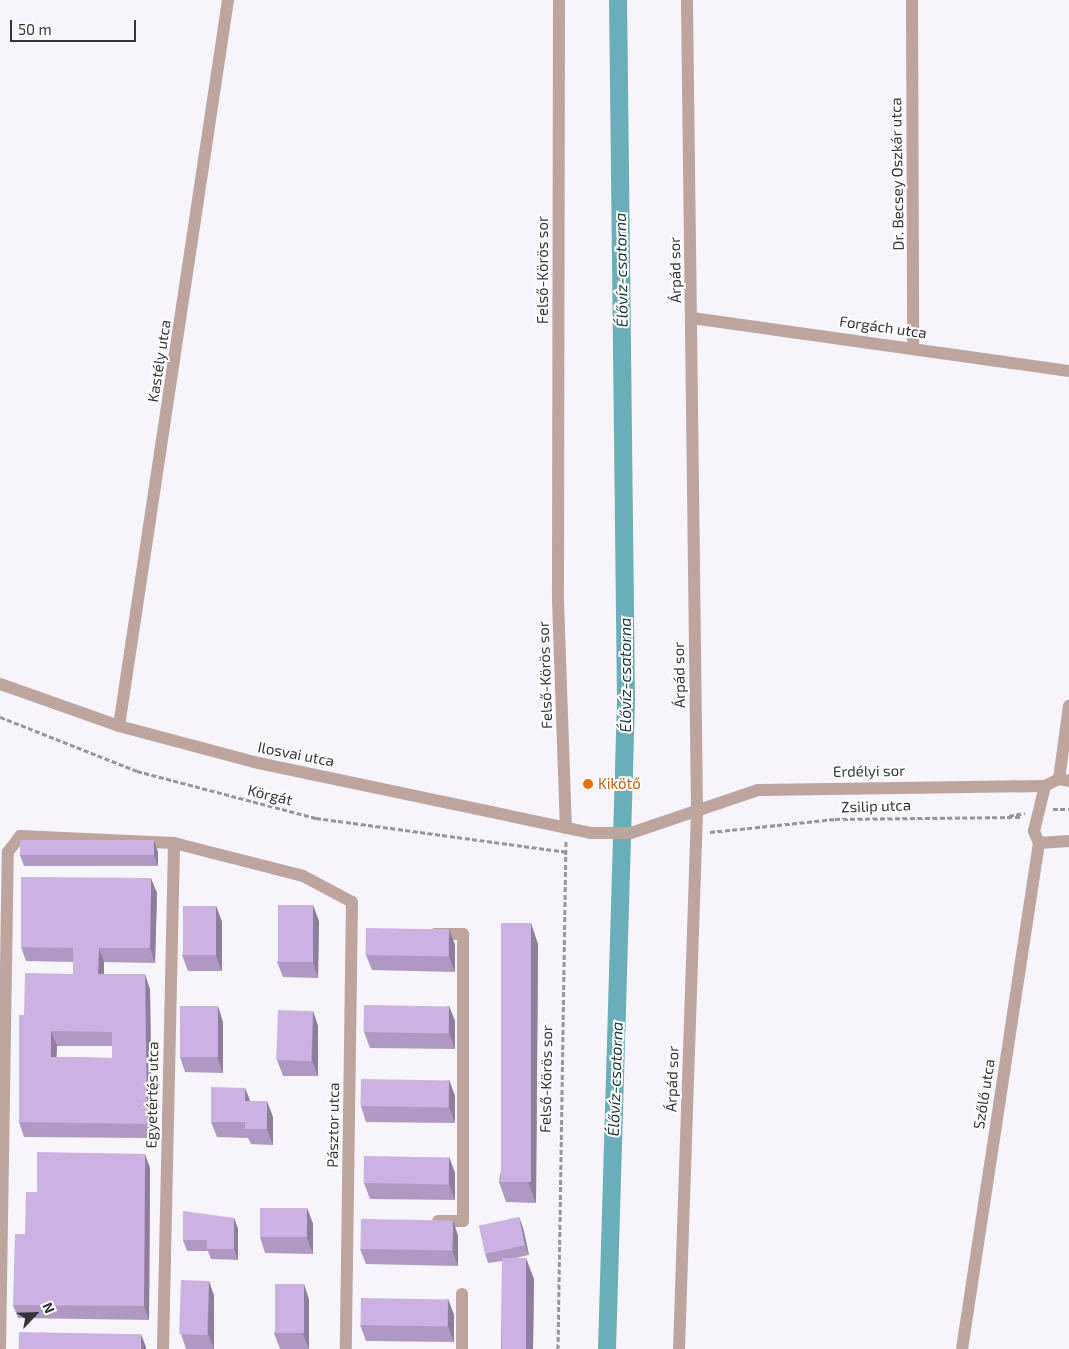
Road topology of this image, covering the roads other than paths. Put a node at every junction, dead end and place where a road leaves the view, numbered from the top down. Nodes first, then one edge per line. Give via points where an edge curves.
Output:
1 (228, 0) edge
2 (559, 0) edge
3 (687, 0) edge
4 (912, 0) edge
5 (692, 318) junction
6 (913, 348) junction
7 (1069, 371) edge
8 (0, 684) edge
9 (1069, 706) edge
10 (119, 726) junction
11 (1064, 780) edge
12 (1045, 786) junction
13 (697, 811) junction
14 (566, 828) junction
15 (631, 833) joint
16 (1069, 841) edge
17 (174, 842) junction
18 (1039, 843) junction
19 (352, 932) junction
20 (371, 933) edge
21 (417, 934) edge
22 (2, 1211) edge
23 (348, 1221) junction
24 (367, 1221) edge
25 (424, 1221) edge
26 (462, 1294) dead end
27 (0, 1349) edge
28 (163, 1349) edge
29 (346, 1349) edge
30 (462, 1349) edge
31 (679, 1349) edge
32 (962, 1349) edge

1 - 10 street, Kastély utca
2 - 14 street, Felső-Körös sor via 558,601
3 - 5 street, Árpád sor
4 - 6 street, Dr. Becsey Oszkár utca
5 - 6 street, Forgách utca
5 - 13 street, Árpád sor
6 - 7 street, Forgách utca
8 - 10 street, Ilosvai utca
9 - 11 street
10 - 14 street, Ilosvai utca via 254,762
11 - 12 street
12 - 13 street, Erdélyi sor via 758,790
12 - 18 street, Szőlő utca via 1034,830
13 - 15 street, Erdélyi sor
13 - 31 street, Árpád sor
14 - 15 street, Ilosvai utca via 591,833
16 - 18 street
17 - 19 street, Pásztor utca via 303,876 352,902
17 - 22 street via 20,836 8,852
17 - 28 street, Egyetértés utca
18 - 32 street, Szőlő utca
19 - 20 street
19 - 23 street, Pásztor utca
21 - 25 street via 463,934 463,1221
22 - 27 street
23 - 24 street
23 - 29 street, Pásztor utca
26 - 30 street

